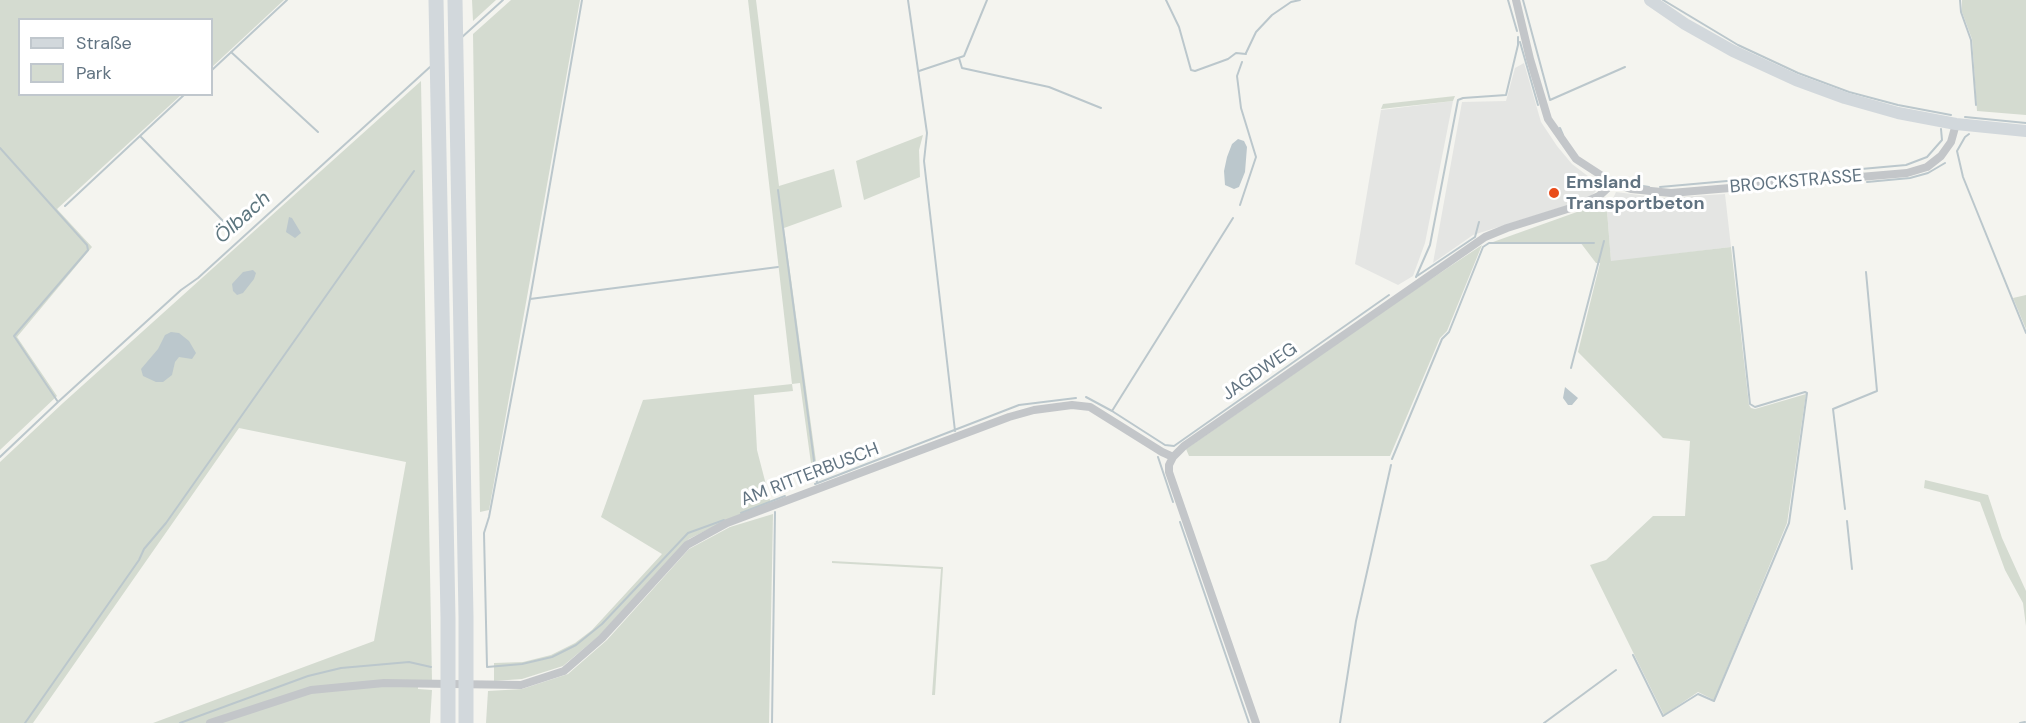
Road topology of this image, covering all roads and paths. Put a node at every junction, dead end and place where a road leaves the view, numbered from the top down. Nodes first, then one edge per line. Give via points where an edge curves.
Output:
1 (436, 0) edge
2 (455, 0) edge
3 (1516, 0) edge
4 (1650, 0) edge
5 (1956, 124) junction
6 (2026, 131) edge
7 (1613, 183) junction
8 (1173, 457) junction
9 (210, 723) edge
10 (448, 723) edge
11 (466, 723) edge
12 (1256, 723) edge

1 - 10 highway
2 - 11 highway
3 - 7 street, BROCKSTRASSE via 1548,119 1576,159
4 - 5 street via 1733,51 1796,81 1845,98
5 - 6 street
5 - 7 street, BROCKSTRASSE via 1951,142 1941,156 1927,167 1907,173 1671,193
7 - 8 street, JAGDWEG via 1599,196 1577,206 1485,237
8 - 9 street, AM RITTERBUSCH via 1082,404 1034,410 727,523 687,545 602,638 564,671 521,685 384,683 311,690
8 - 12 street via 1168,472

